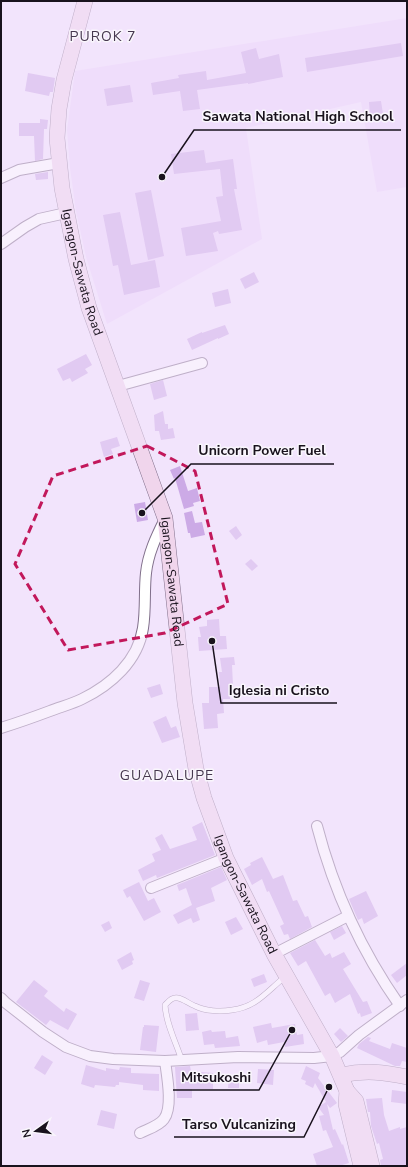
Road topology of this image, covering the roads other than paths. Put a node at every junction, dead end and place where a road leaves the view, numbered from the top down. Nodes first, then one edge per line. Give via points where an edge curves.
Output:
1 (85, 1) edge
2 (59, 164) junction
3 (1, 178) edge
4 (66, 212) junction
5 (1, 244) edge
6 (202, 363) dead end
7 (118, 386) junction
8 (165, 518) junction
9 (1, 728) edge
10 (317, 826) dead end
11 (226, 858) junction
12 (151, 888) dead end
13 (348, 916) junction
14 (274, 954) junction
15 (287, 976) junction
16 (1, 998) edge
17 (404, 1003) edge
18 (332, 1056) junction
19 (165, 1061) junction
20 (182, 1061) junction
21 (341, 1075) junction
22 (407, 1077) edge
23 (347, 1091) junction
24 (140, 1133) dead end
25 (361, 1166) edge
26 (372, 1166) edge

1 - 2 main road, Igangon-Sawata Road via 59,109
2 - 3 street via 19,170
2 - 4 main road, Igangon-Sawata Road
4 - 5 street via 39,219
4 - 7 main road, Igangon-Sawata Road via 89,308
6 - 7 street
7 - 8 main road, Igangon-Sawata Road
8 - 9 street via 148,561 143,627 137,648 129,661 114,678 82,699
8 - 11 main road, Igangon-Sawata Road via 189,733 204,798
10 - 13 street via 326,860
11 - 12 street
11 - 14 main road, Igangon-Sawata Road
13 - 14 street
13 - 17 street via 375,968
14 - 15 main road, Igangon-Sawata Road
15 - 18 main road, Igangon-Sawata Road
15 - 20 lane via 263,998 230,1011 196,1007 178,998 171,999 165,1005 166,1013
16 - 19 street via 66,1047 90,1056
17 - 18 street
18 - 20 street via 238,1057
18 - 21 main road, Igangon-Sawata Road
19 - 20 street
19 - 24 street via 168,1110 164,1119 156,1126
21 - 22 main road via 375,1071
21 - 23 main road, Igangon-Sawata Road
23 - 25 main road via 346,1104
23 - 26 main road via 356,1101

